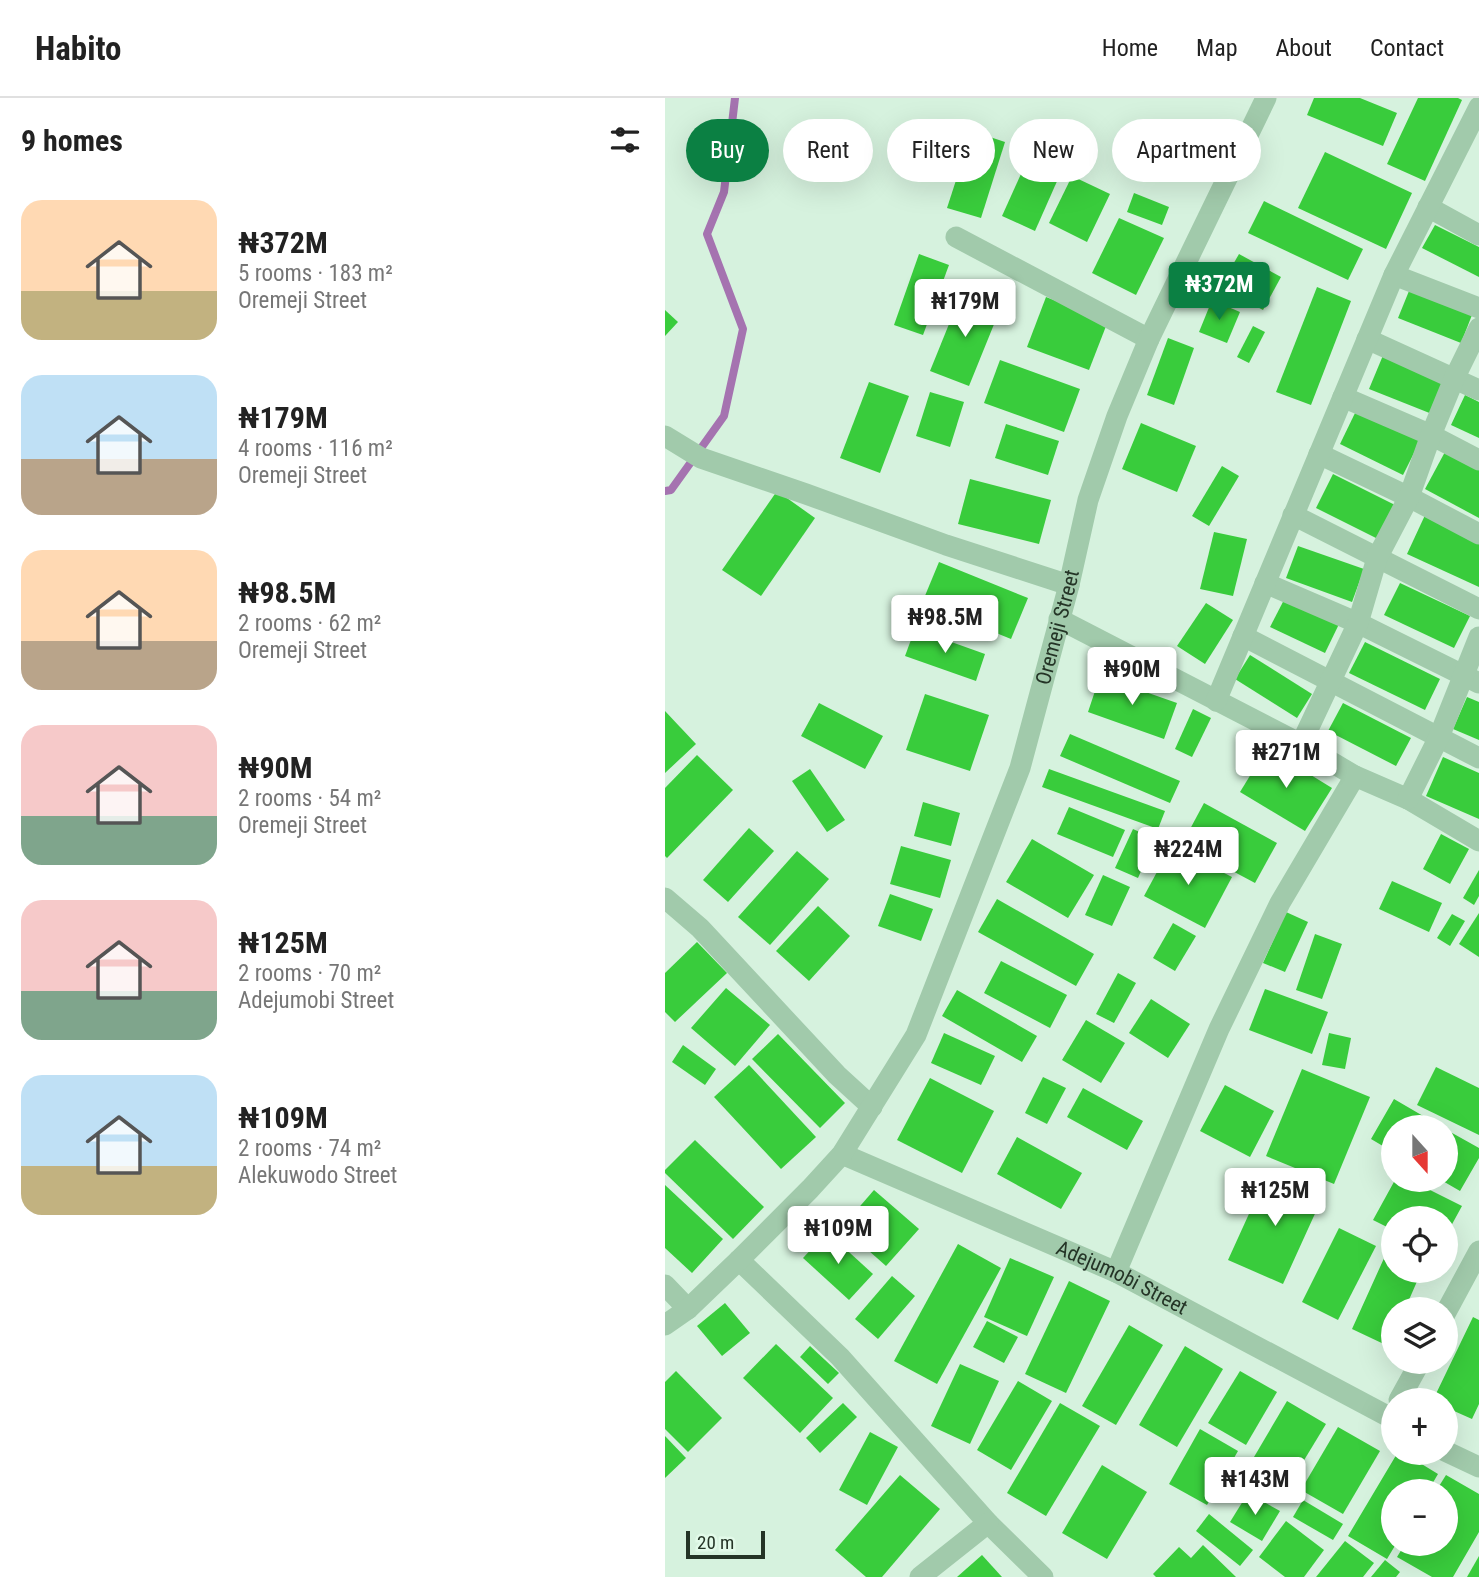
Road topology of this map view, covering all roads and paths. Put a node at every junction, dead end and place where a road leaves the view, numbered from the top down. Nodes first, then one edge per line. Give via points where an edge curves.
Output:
1 (1266, 98) edge
2 (1479, 107) edge
3 (1470, 147) edge
4 (1428, 207) junction
5 (1479, 235) edge
6 (956, 237) dead end
7 (1394, 275) junction
8 (1479, 308) edge
9 (1479, 328) edge
10 (1149, 339) junction
11 (1367, 339) junction
12 (1454, 379) junction
13 (1479, 390) edge
14 (1343, 397) junction
15 (1431, 435) junction
16 (665, 436) edge
17 (1319, 454) junction
18 (1479, 460) edge
19 (1409, 497) junction
20 (1293, 515) junction
21 (1479, 534) edge
22 (1377, 558) junction
23 (1265, 583) junction
24 (1069, 585) junction
25 (1479, 609) edge
26 (1059, 619) junction
27 (1358, 623) junction
28 (1243, 636) junction
29 (1479, 637) edge
30 (1471, 679) edge
31 (1330, 682) junction
32 (1216, 701) junction
33 (1439, 737) junction
34 (1301, 744) junction
35 (1479, 758) edge
36 (1355, 776) junction
37 (1408, 799) junction
38 (1479, 841) edge
39 (665, 898) edge
40 (872, 1107) junction
41 (842, 1154) junction
42 (1479, 1251) edge
43 (739, 1260) junction
44 (1116, 1272) junction
45 (665, 1285) edge
46 (1454, 1297) edge
47 (688, 1309) junction
48 (665, 1325) edge
49 (1381, 1405) edge
50 (1458, 1458) edge
51 (1479, 1468) edge
52 (988, 1523) junction
53 (921, 1577) edge
54 (1043, 1577) edge

1 - 10 street, Oremeji Street
2 - 3 street
3 - 4 street
4 - 5 street
4 - 7 street
6 - 10 street
7 - 8 street
7 - 11 street
9 - 12 street
10 - 24 street, Oremeji Street via 1088,500
11 - 12 street
11 - 14 street
12 - 13 street
12 - 15 street
14 - 15 street
14 - 17 street
15 - 18 street
15 - 19 street
16 - 24 street via 701,458
17 - 19 street
17 - 20 street
19 - 21 street
19 - 22 street
20 - 22 street
20 - 23 street
22 - 25 street
22 - 27 street
23 - 27 street
23 - 28 street
24 - 26 street, Oremeji Street
26 - 32 street
26 - 40 street, Oremeji Street via 1020,768 916,1035
27 - 30 street
27 - 31 street
28 - 31 street
28 - 32 street
29 - 30 street
30 - 33 street
31 - 33 street
31 - 34 street
32 - 34 street
33 - 35 street
33 - 37 street
34 - 36 street
36 - 37 street
36 - 44 street via 1280,903 1219,1029
37 - 38 street
39 - 40 street via 701,928
40 - 41 street, Oremeji Street
41 - 43 street, Oremeji Street
41 - 44 street, Adejumobi Street
42 - 46 street
43 - 47 street, Oremeji Street
43 - 52 street via 841,1357
44 - 49 street, Adejumobi Street
45 - 47 street
47 - 48 street, Oremeji Street
50 - 51 street
52 - 53 street
52 - 54 street

